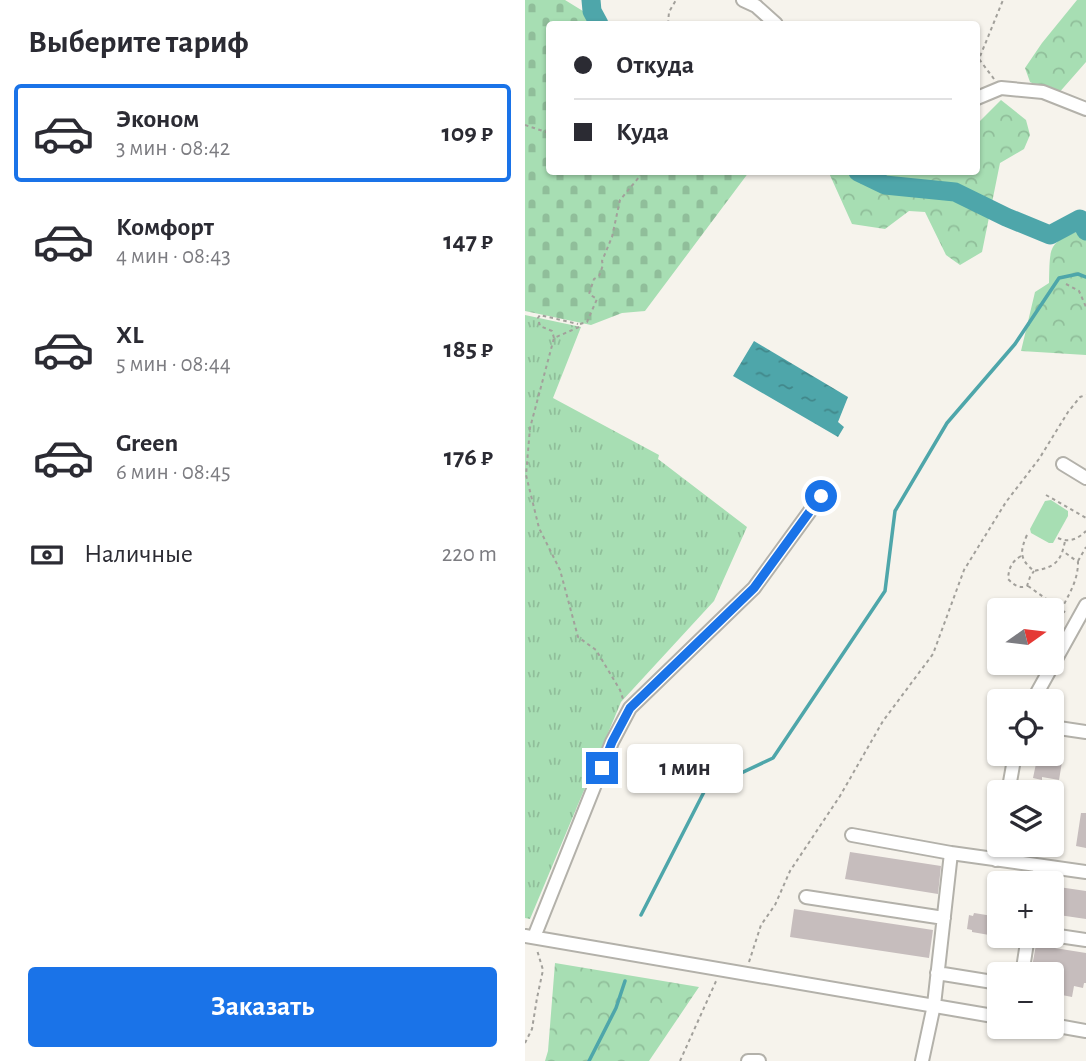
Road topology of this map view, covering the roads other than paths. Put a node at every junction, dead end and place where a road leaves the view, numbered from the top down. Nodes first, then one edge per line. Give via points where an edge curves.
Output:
1 (743, 0) edge
2 (773, 21) edge
3 (980, 97) edge
4 (1086, 109) edge
5 (1063, 464) dead end
6 (1086, 478) edge
7 (821, 496) dead end
8 (1086, 605) edge
9 (1039, 689) edge
10 (1064, 729) edge
11 (1086, 732) edge
12 (852, 835) dead end
13 (951, 853) junction
14 (996, 857) edge
15 (996, 860) junction
16 (1040, 866) junction
17 (1039, 871) edge
18 (1086, 872) edge
19 (806, 897) dead end
20 (944, 918) junction
21 (530, 937) edge
22 (1064, 937) edge
23 (1086, 940) edge
24 (937, 973) junction
25 (987, 981) edge
26 (934, 1005) junction
27 (987, 1015) edge
28 (1064, 1028) edge
29 (1086, 1031) edge
30 (748, 1061) edge
31 (758, 1061) edge
32 (922, 1061) edge

1 - 2 street
3 - 4 street via 1001,88 1043,92
5 - 6 street
7 - 21 street via 754,588 630,708
8 - 9 street
10 - 11 street
12 - 13 street
13 - 15 street
13 - 20 street
14 - 15 street
15 - 16 street
16 - 17 street
16 - 18 street
19 - 20 street
20 - 24 street
21 - 26 street
22 - 23 street
24 - 25 street
24 - 26 street
26 - 27 street
26 - 32 street
28 - 29 street
30 - 31 street

